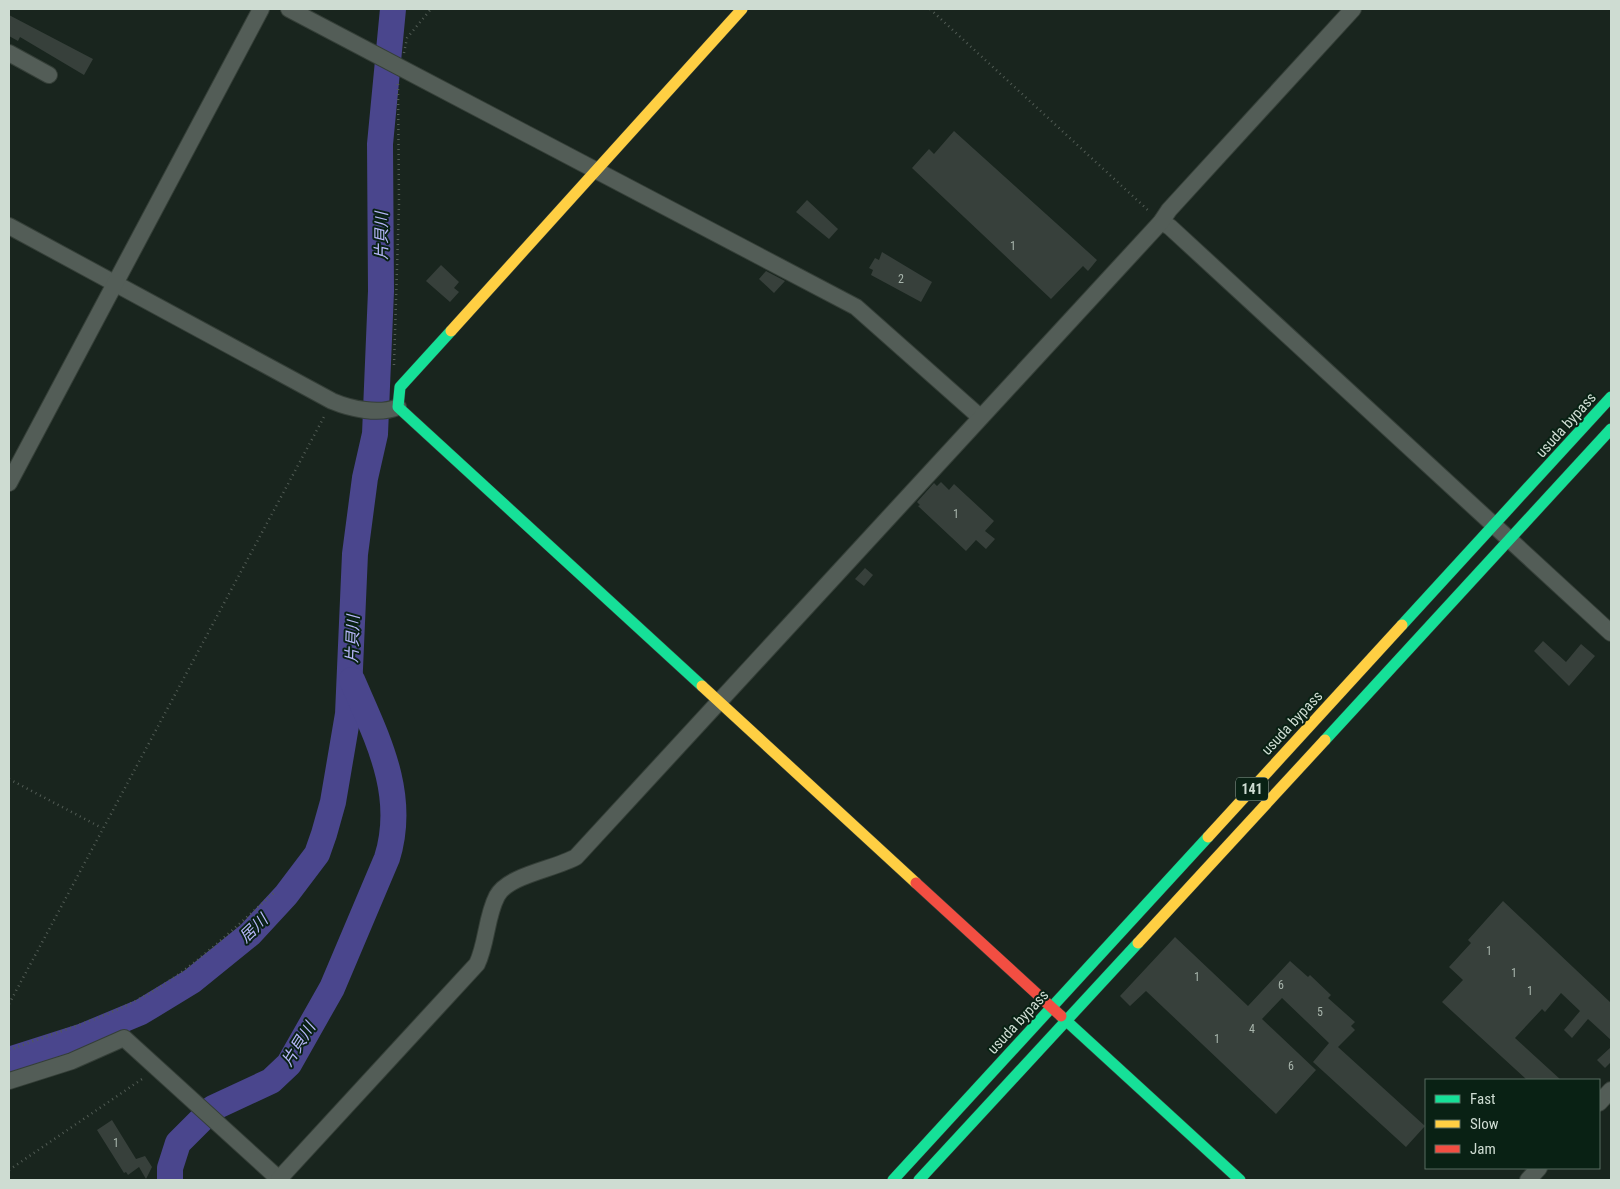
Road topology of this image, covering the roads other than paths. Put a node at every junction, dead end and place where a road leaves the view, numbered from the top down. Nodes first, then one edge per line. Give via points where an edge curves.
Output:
1 (261, 9) edge
2 (289, 9) edge
3 (742, 9) edge
4 (1353, 9) edge
5 (9, 53) edge
6 (49, 75) dead end
7 (595, 170) junction
8 (1161, 222) junction
9 (9, 226) edge
10 (116, 284) junction
11 (1611, 397) edge
12 (394, 409) junction
13 (980, 417) junction
14 (1611, 429) edge
15 (9, 483) edge
16 (1494, 525) junction
17 (1509, 540) junction
18 (1611, 633) edge
19 (718, 701) junction
20 (1052, 1008) junction
21 (1066, 1022) junction
22 (9, 1080) edge
23 (1611, 1090) edge
24 (1600, 1102) edge
25 (1538, 1169) edge
26 (280, 1180) edge
27 (893, 1180) edge
28 (919, 1180) edge
29 (1240, 1180) edge
30 (1528, 1180) edge

1 - 10 street
2 - 7 street
3 - 7 main road
4 - 8 street
5 - 6 street
7 - 12 main road via 400,388
7 - 13 street via 867,314
8 - 13 street
8 - 16 street
9 - 10 street
10 - 12 street via 332,401 351,408
10 - 15 street
11 - 16 main road, usuda bypass / 141
12 - 19 main road
13 - 19 street
14 - 17 main road, 141
16 - 17 street
16 - 20 main road, usuda bypass / 141
17 - 18 street
17 - 21 main road, 141
19 - 20 main road
19 - 26 street via 576,857 519,879 497,895 477,964
20 - 21 main road
20 - 27 main road, usuda bypass / 141
21 - 28 main road, 141
21 - 29 main road
22 - 26 street via 72,1061 124,1038
23 - 24 street
25 - 30 street

